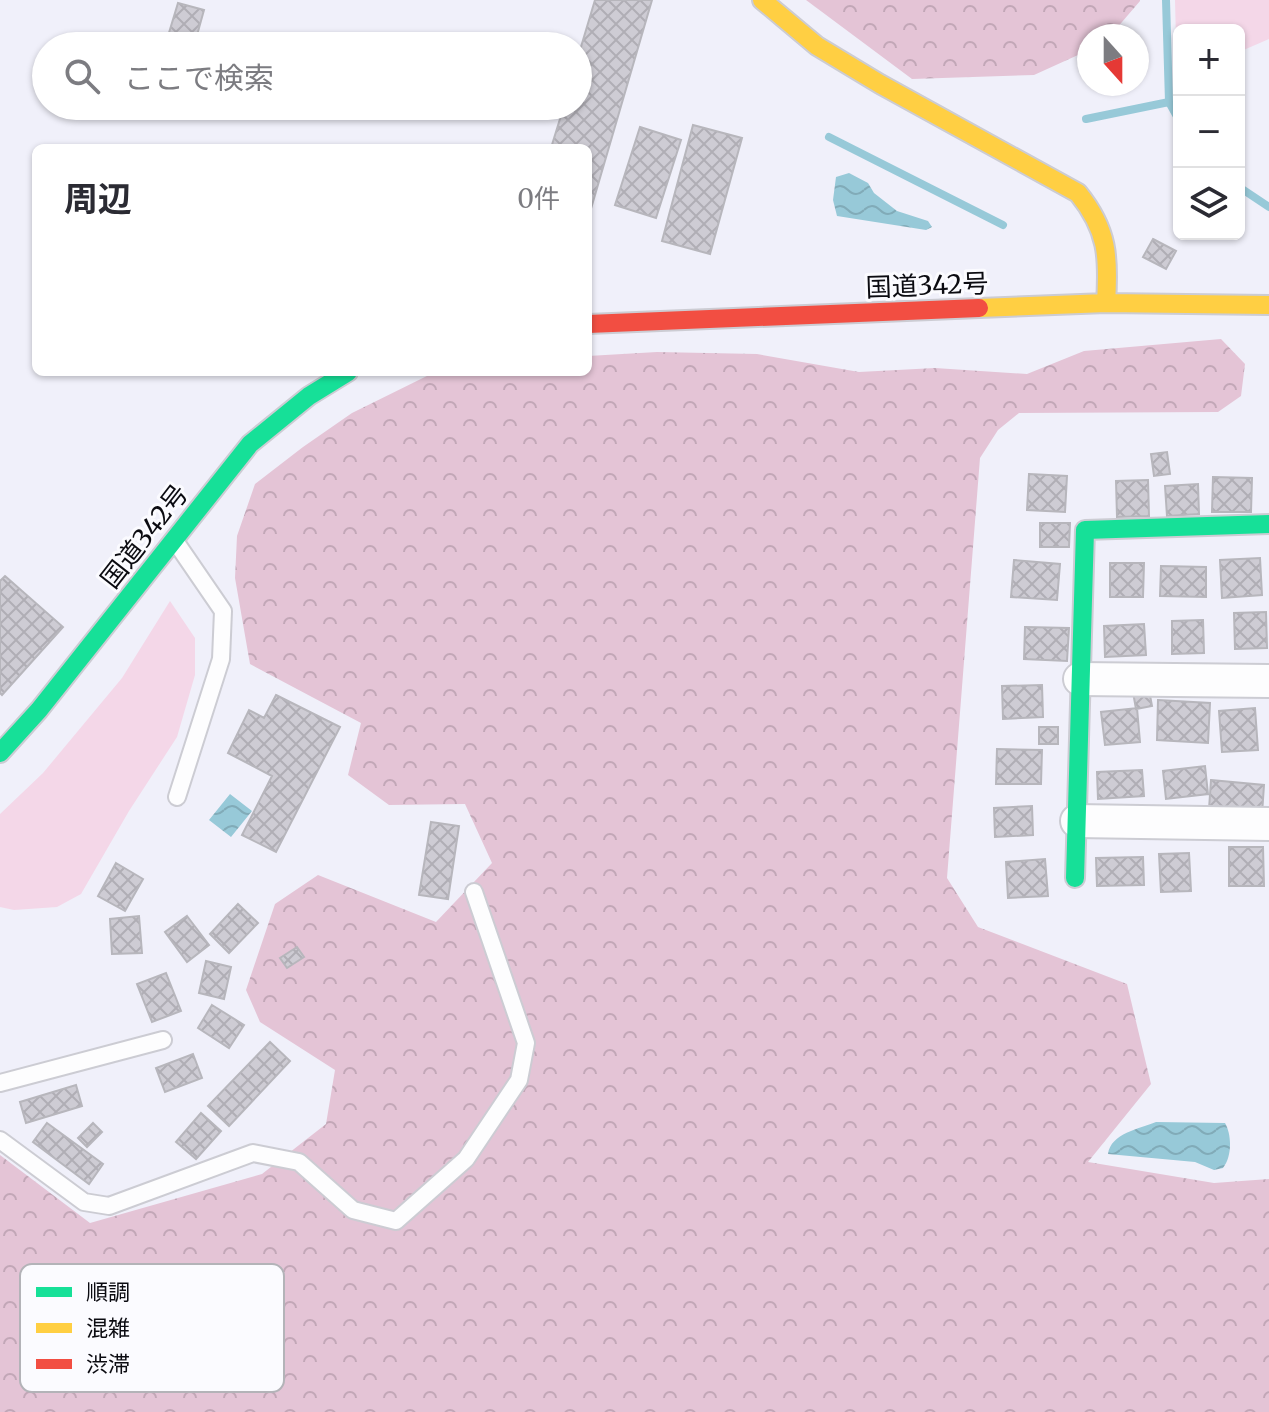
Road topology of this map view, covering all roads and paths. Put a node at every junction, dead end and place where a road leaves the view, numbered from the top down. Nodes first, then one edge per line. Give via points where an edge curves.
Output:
1 (762, 0) edge
2 (1106, 303) junction
3 (1269, 305) edge
4 (592, 324) edge
5 (340, 376) edge
6 (1269, 524) edge
7 (174, 540) junction
8 (1080, 679) junction
9 (1269, 681) edge
10 (0, 753) edge
11 (177, 797) dead end
12 (1077, 821) junction
13 (1269, 824) edge
14 (1075, 878) dead end
15 (474, 892) dead end
16 (163, 1040) dead end
17 (0, 1083) edge
18 (0, 1140) edge

1 - 2 main road via 817,46 1078,193 1095,211 1109,258
2 - 3 main road, 国道342号
2 - 4 main road, 国道342号
5 - 7 main road, 国道342号 via 250,444
6 - 8 main road via 1085,530
7 - 10 main road, 国道342号
7 - 11 lane via 223,611 221,659
8 - 9 street
8 - 12 main road
12 - 13 street
12 - 14 main road
15 - 18 lane via 526,1043 519,1080 466,1159 396,1221 353,1210 299,1162 253,1153 109,1206 84,1202
16 - 17 lane

